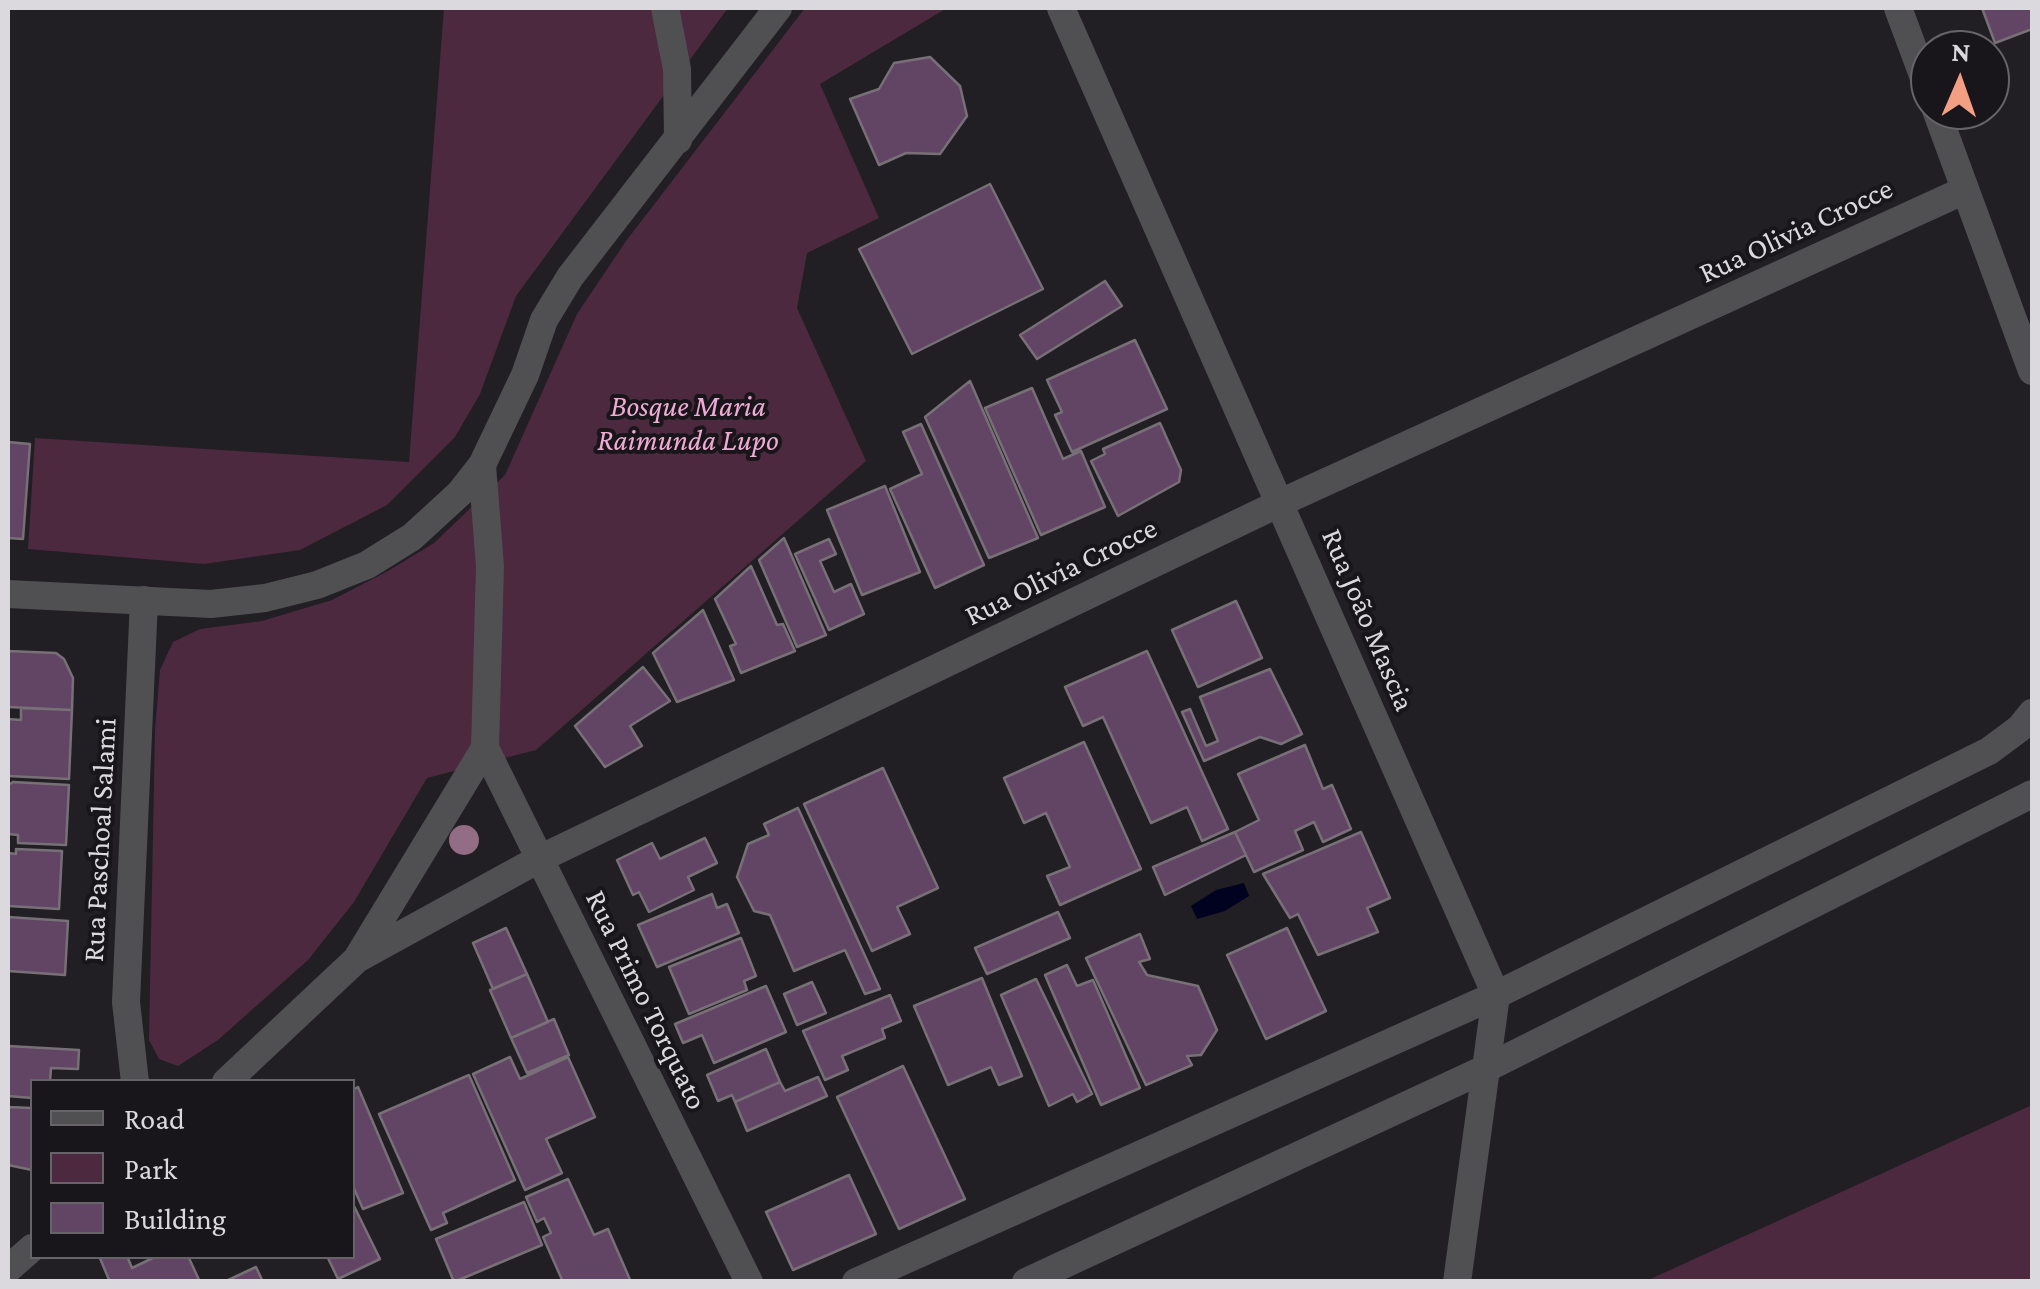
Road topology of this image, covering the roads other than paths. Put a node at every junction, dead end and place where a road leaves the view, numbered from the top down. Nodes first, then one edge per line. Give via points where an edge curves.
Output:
1 (665, 8) edge
2 (778, 8) edge
3 (1060, 8) edge
4 (1898, 8) edge
5 (1910, 40) edge
6 (1944, 130) edge
7 (678, 140) junction
8 (1966, 190) junction
9 (2032, 371) edge
10 (482, 464) junction
11 (1282, 502) junction
12 (8, 594) edge
13 (144, 600) junction
14 (2032, 713) edge
15 (485, 748) junction
16 (2032, 794) edge
17 (539, 859) junction
18 (357, 959) junction
19 (1496, 994) junction
20 (1487, 1068) junction
21 (135, 1079) edge
22 (229, 1079) edge
23 (30, 1250) edge
24 (8, 1269) edge
25 (749, 1282) edge
26 (856, 1282) edge
27 (1026, 1282) edge
28 (1457, 1282) edge

1 - 7 street via 677,69
2 - 7 street
3 - 11 street, Rua João Mascia
4 - 5 street
6 - 8 street
7 - 10 street via 570,277 544,320
8 - 9 street
8 - 11 street, Rua Olivia Crocce
10 - 13 street via 412,537 317,586 211,604
10 - 15 street via 490,566
11 - 17 street, Rua Olivia Crocce
11 - 19 street, Rua João Mascia
12 - 13 street
13 - 21 street, Rua Paschoal Salami via 126,1002
14 - 19 street via 1989,751
15 - 17 street, Rua Primo Torquato
15 - 18 street
16 - 20 street
17 - 18 street, Rua Olivia Crocce
17 - 25 street, Rua Primo Torquato
18 - 22 street, Rua Olivia Crocce
19 - 20 street
19 - 26 street
20 - 27 street
20 - 28 street
23 - 24 street

